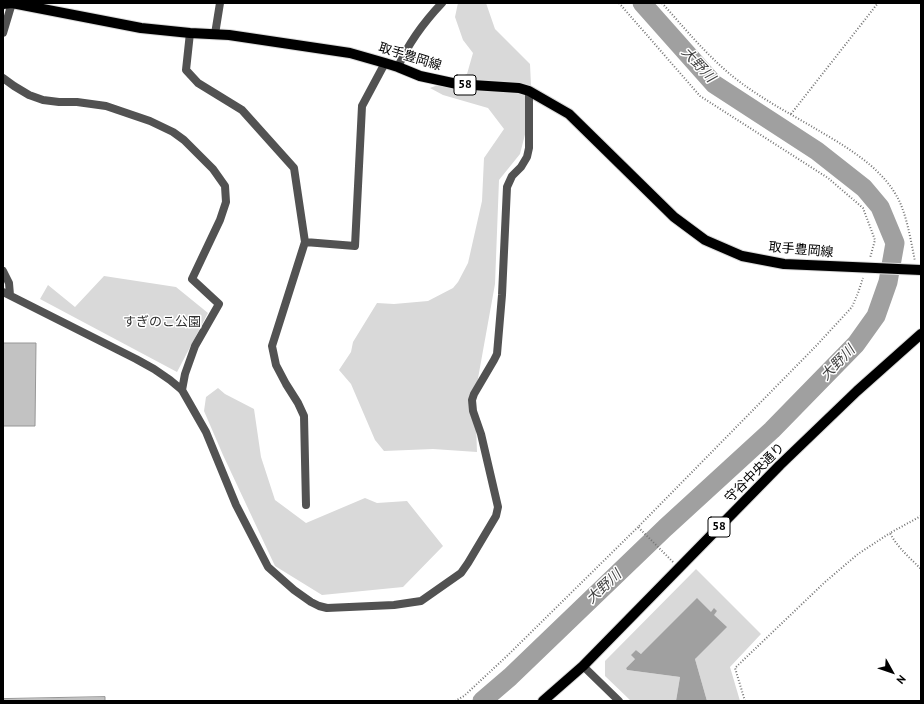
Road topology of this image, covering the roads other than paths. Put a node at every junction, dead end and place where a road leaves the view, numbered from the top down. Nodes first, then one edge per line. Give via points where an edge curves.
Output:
1 (12, 3) edge
2 (220, 3) edge
3 (442, 3) edge
4 (3, 4) edge
5 (3, 33) edge
6 (190, 33) junction
7 (215, 34) junction
8 (385, 63) junction
9 (398, 67) junction
10 (3, 78) edge
11 (529, 91) junction
12 (305, 242) junction
13 (916, 269) edge
14 (3, 271) edge
15 (7, 293) edge
16 (921, 334) edge
17 (182, 390) junction
18 (306, 505) dead end
19 (583, 666) junction
20 (543, 701) edge
21 (619, 701) edge

1 - 4 main road, 取手豊岡線 / 58
1 - 5 street
1 - 6 main road, 取手豊岡線 / 58 via 141,28
2 - 7 street
3 - 9 street via 403,54
6 - 7 main road, 取手豊岡線 / 58
6 - 12 street via 186,70 198,83 242,110 294,168
7 - 8 main road, 取手豊岡線 / 58 via 350,53
8 - 9 main road, 取手豊岡線 / 58
8 - 12 street via 362,106 355,246
9 - 11 main road, 取手豊岡線 / 58 via 420,76 457,84 519,88
10 - 17 street via 29,95 43,100 106,106 173,132 213,169 225,186 226,202 220,220 192,279 219,304 195,346
11 - 13 main road, 取手豊岡線 / 58 via 569,114 674,217 705,240 742,256 784,264
11 - 17 street via 527,158 512,176 507,187 497,354 472,400 498,507 496,516 461,573 421,601 327,608 311,602 268,567 236,505 206,432
12 - 18 street via 272,346 276,365 304,416
14 - 15 street via 9,283
15 - 17 street via 136,359
16 - 19 main road, 守谷中央通り / 58 via 797,449
19 - 20 main road, 守谷中央通り / 58
19 - 21 street

